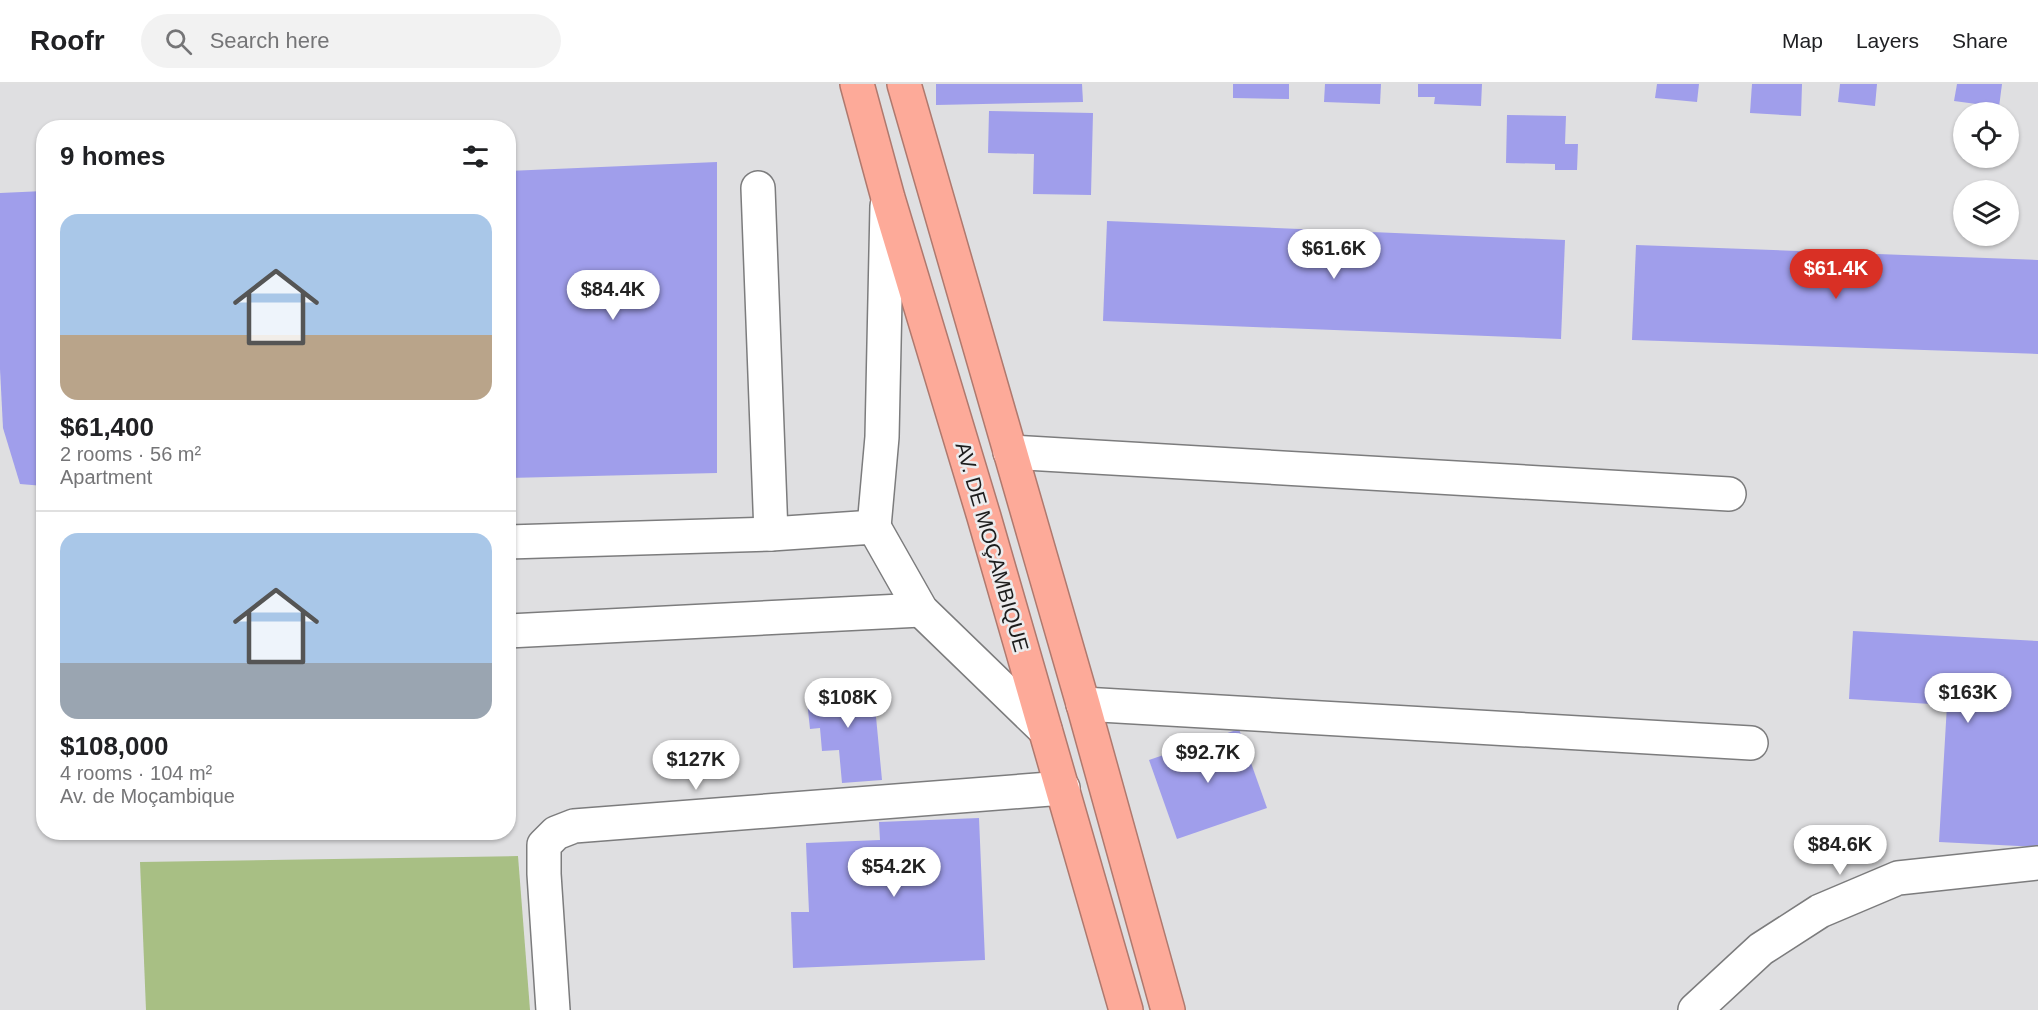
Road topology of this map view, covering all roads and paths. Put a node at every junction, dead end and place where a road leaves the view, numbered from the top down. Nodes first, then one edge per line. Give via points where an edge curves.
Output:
1 (857, 84) edge
2 (904, 84) edge
3 (758, 188) dead end
4 (888, 198) junction
5 (1010, 452) junction
6 (1729, 494) dead end
7 (874, 527) junction
8 (771, 534) junction
9 (516, 542) edge
10 (921, 610) junction
11 (516, 631) edge
12 (1083, 704) junction
13 (1045, 730) junction
14 (1751, 743) dead end
15 (1063, 788) junction
16 (2038, 863) edge
17 (553, 1010) edge
18 (1126, 1010) edge
19 (1168, 1010) edge
20 (1695, 1010) edge

1 - 4 highway, AV. DE MOÇAMBIQUE
2 - 5 highway, AV. DE MOÇAMBIQUE
3 - 8 street
4 - 7 street via 882,437
4 - 13 highway, AV. DE MOÇAMBIQUE
5 - 6 street
5 - 12 highway, AV. DE MOÇAMBIQUE
7 - 8 street
7 - 10 street
8 - 9 street
10 - 11 street
10 - 13 street
12 - 14 street
12 - 19 highway, AV. DE MOÇAMBIQUE
13 - 15 highway, AV. DE MOÇAMBIQUE
15 - 17 street via 574,826 556,832 544,845
15 - 18 highway, AV. DE MOÇAMBIQUE
16 - 20 street via 1898,878 1820,912 1761,949

